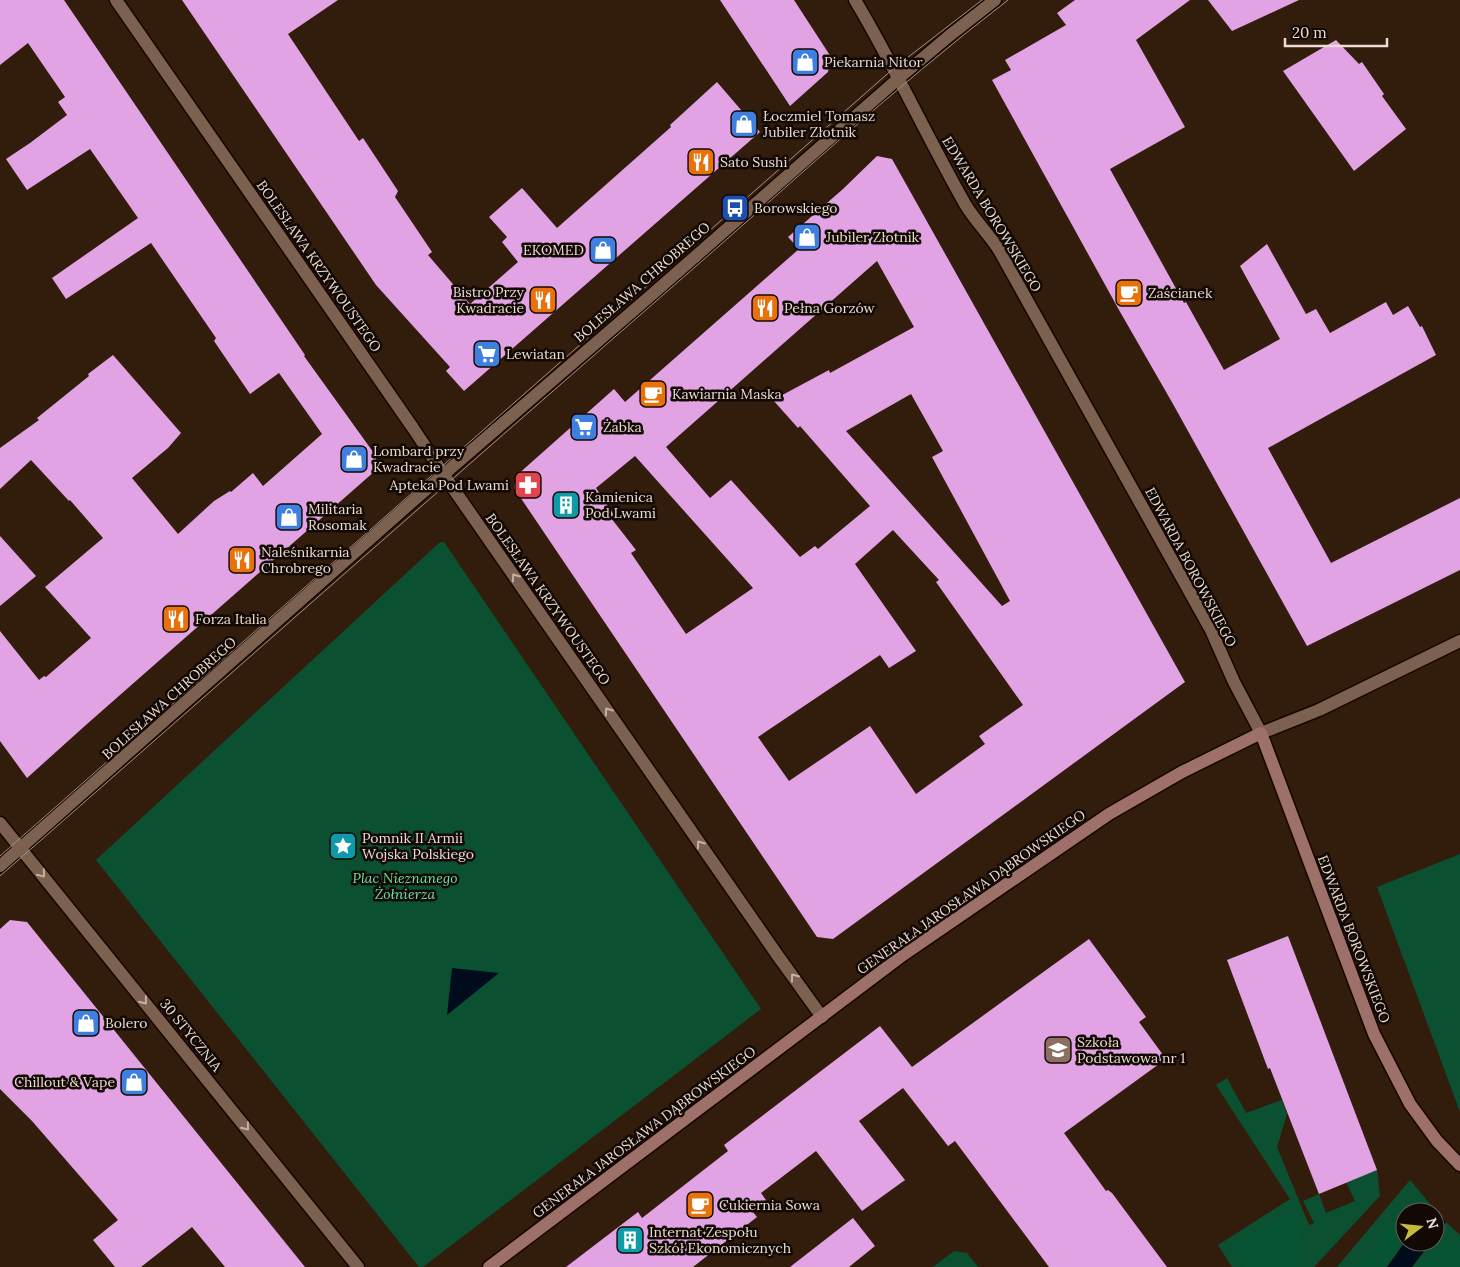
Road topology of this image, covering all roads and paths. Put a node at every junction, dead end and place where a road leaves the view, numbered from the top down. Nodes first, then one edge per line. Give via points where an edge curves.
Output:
1 (116, 0) edge
2 (856, 0) edge
3 (995, 0) edge
4 (899, 78) junction
5 (444, 474) junction
6 (1460, 641) edge
7 (1261, 733) junction
8 (0, 823) edge
9 (21, 848) junction
10 (0, 866) edge
11 (822, 1017) junction
12 (1460, 1165) edge
13 (358, 1267) edge
14 (489, 1267) edge

1 - 5 street, BOLESŁAWA KRZYWOUSTEGO
2 - 4 street, EDWARDA BOROWSKIEGO
3 - 4 street, BOLESŁAWA CHROBREGO
4 - 5 street, BOLESŁAWA CHROBREGO
4 - 7 street, EDWARDA BOROWSKIEGO via 966,206 999,250 1206,622
5 - 9 street, BOLESŁAWA CHROBREGO
11 -> 5 street, BOLESŁAWA KRZYWOUSTEGO
6 - 7 street, GENERAŁA JAROSŁAWA DĄBROWSKIEGO via 1319,710
7 - 11 main road, GENERAŁA JAROSŁAWA DĄBROWSKIEGO via 1182,772 1109,814 903,955
7 - 12 main road, EDWARDA BOROWSKIEGO via 1374,1034 1410,1104
8 - 9 street, 30 STYCZNIA
9 - 10 street, BOLESŁAWA CHROBREGO
9 -> 13 street, 30 STYCZNIA
11 - 14 main road, GENERAŁA JAROSŁAWA DĄBROWSKIEGO

